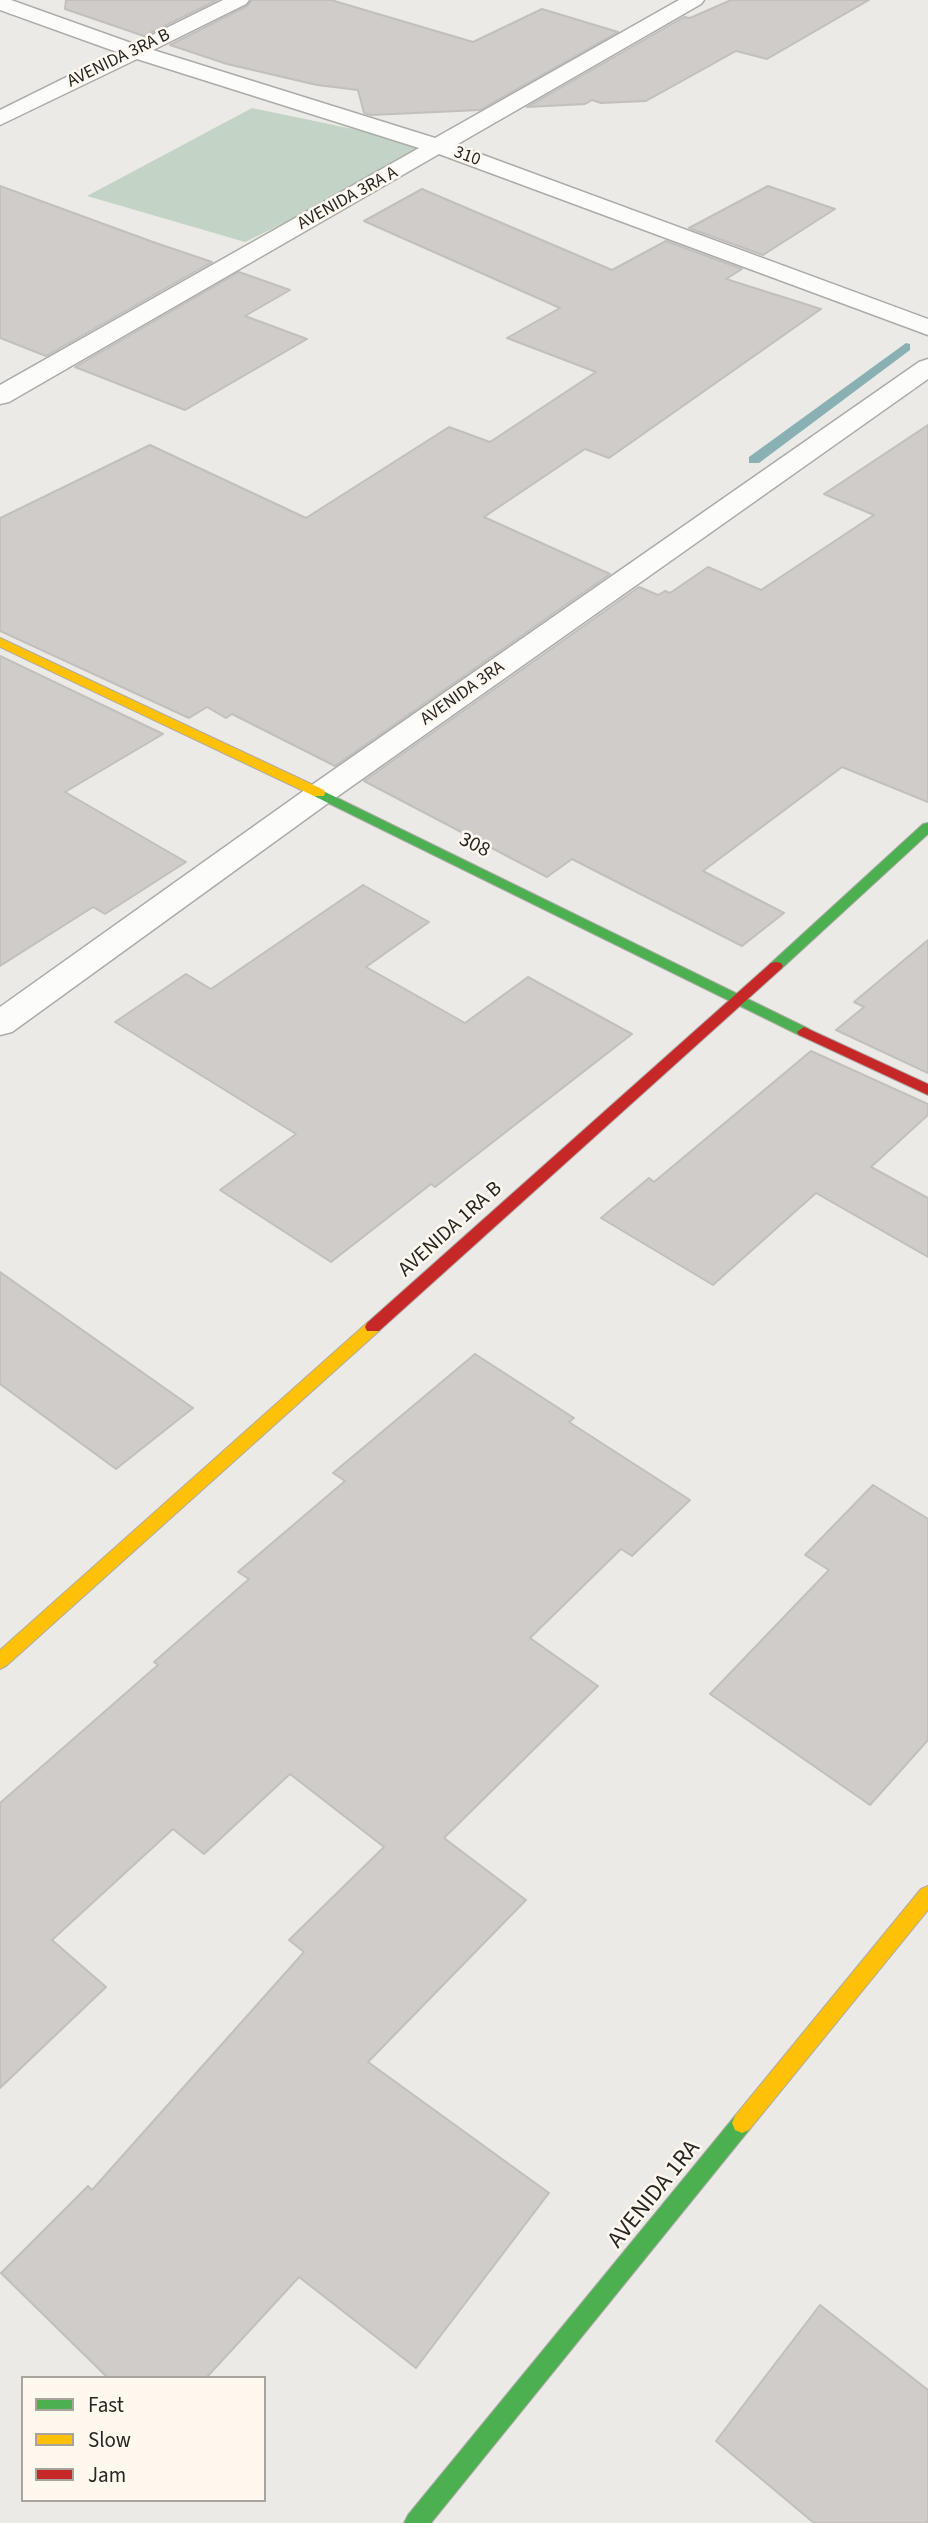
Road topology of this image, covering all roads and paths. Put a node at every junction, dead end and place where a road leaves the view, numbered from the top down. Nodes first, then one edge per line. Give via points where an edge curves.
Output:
1 (239, 0) edge
2 (694, 0) edge
3 (0, 3) edge
4 (134, 51) junction
5 (0, 118) edge
6 (440, 147) junction
7 (928, 328) edge
8 (928, 367) edge
9 (0, 396) edge
10 (0, 642) edge
11 (320, 794) junction
12 (928, 827) edge
13 (738, 1001) junction
14 (0, 1024) edge
15 (928, 1090) edge
16 (0, 1661) edge
17 (928, 1895) edge
18 (416, 2523) edge

1 - 4 street, AVENIDA 3RA B
2 - 6 street, AVENIDA 3RA A
3 - 4 street, 310
4 - 5 street, AVENIDA 3RA B
4 - 6 street, 310
6 - 7 street, 310
6 - 9 street, AVENIDA 3RA A
8 - 11 street, AVENIDA 3RA
10 - 11 street, 308
11 - 13 street, 308
11 - 14 street, AVENIDA 3RA
12 - 13 street, AVENIDA 1RA B
13 - 15 street, 308
13 - 16 street, AVENIDA 1RA B
17 - 18 street, AVENIDA 1RA

